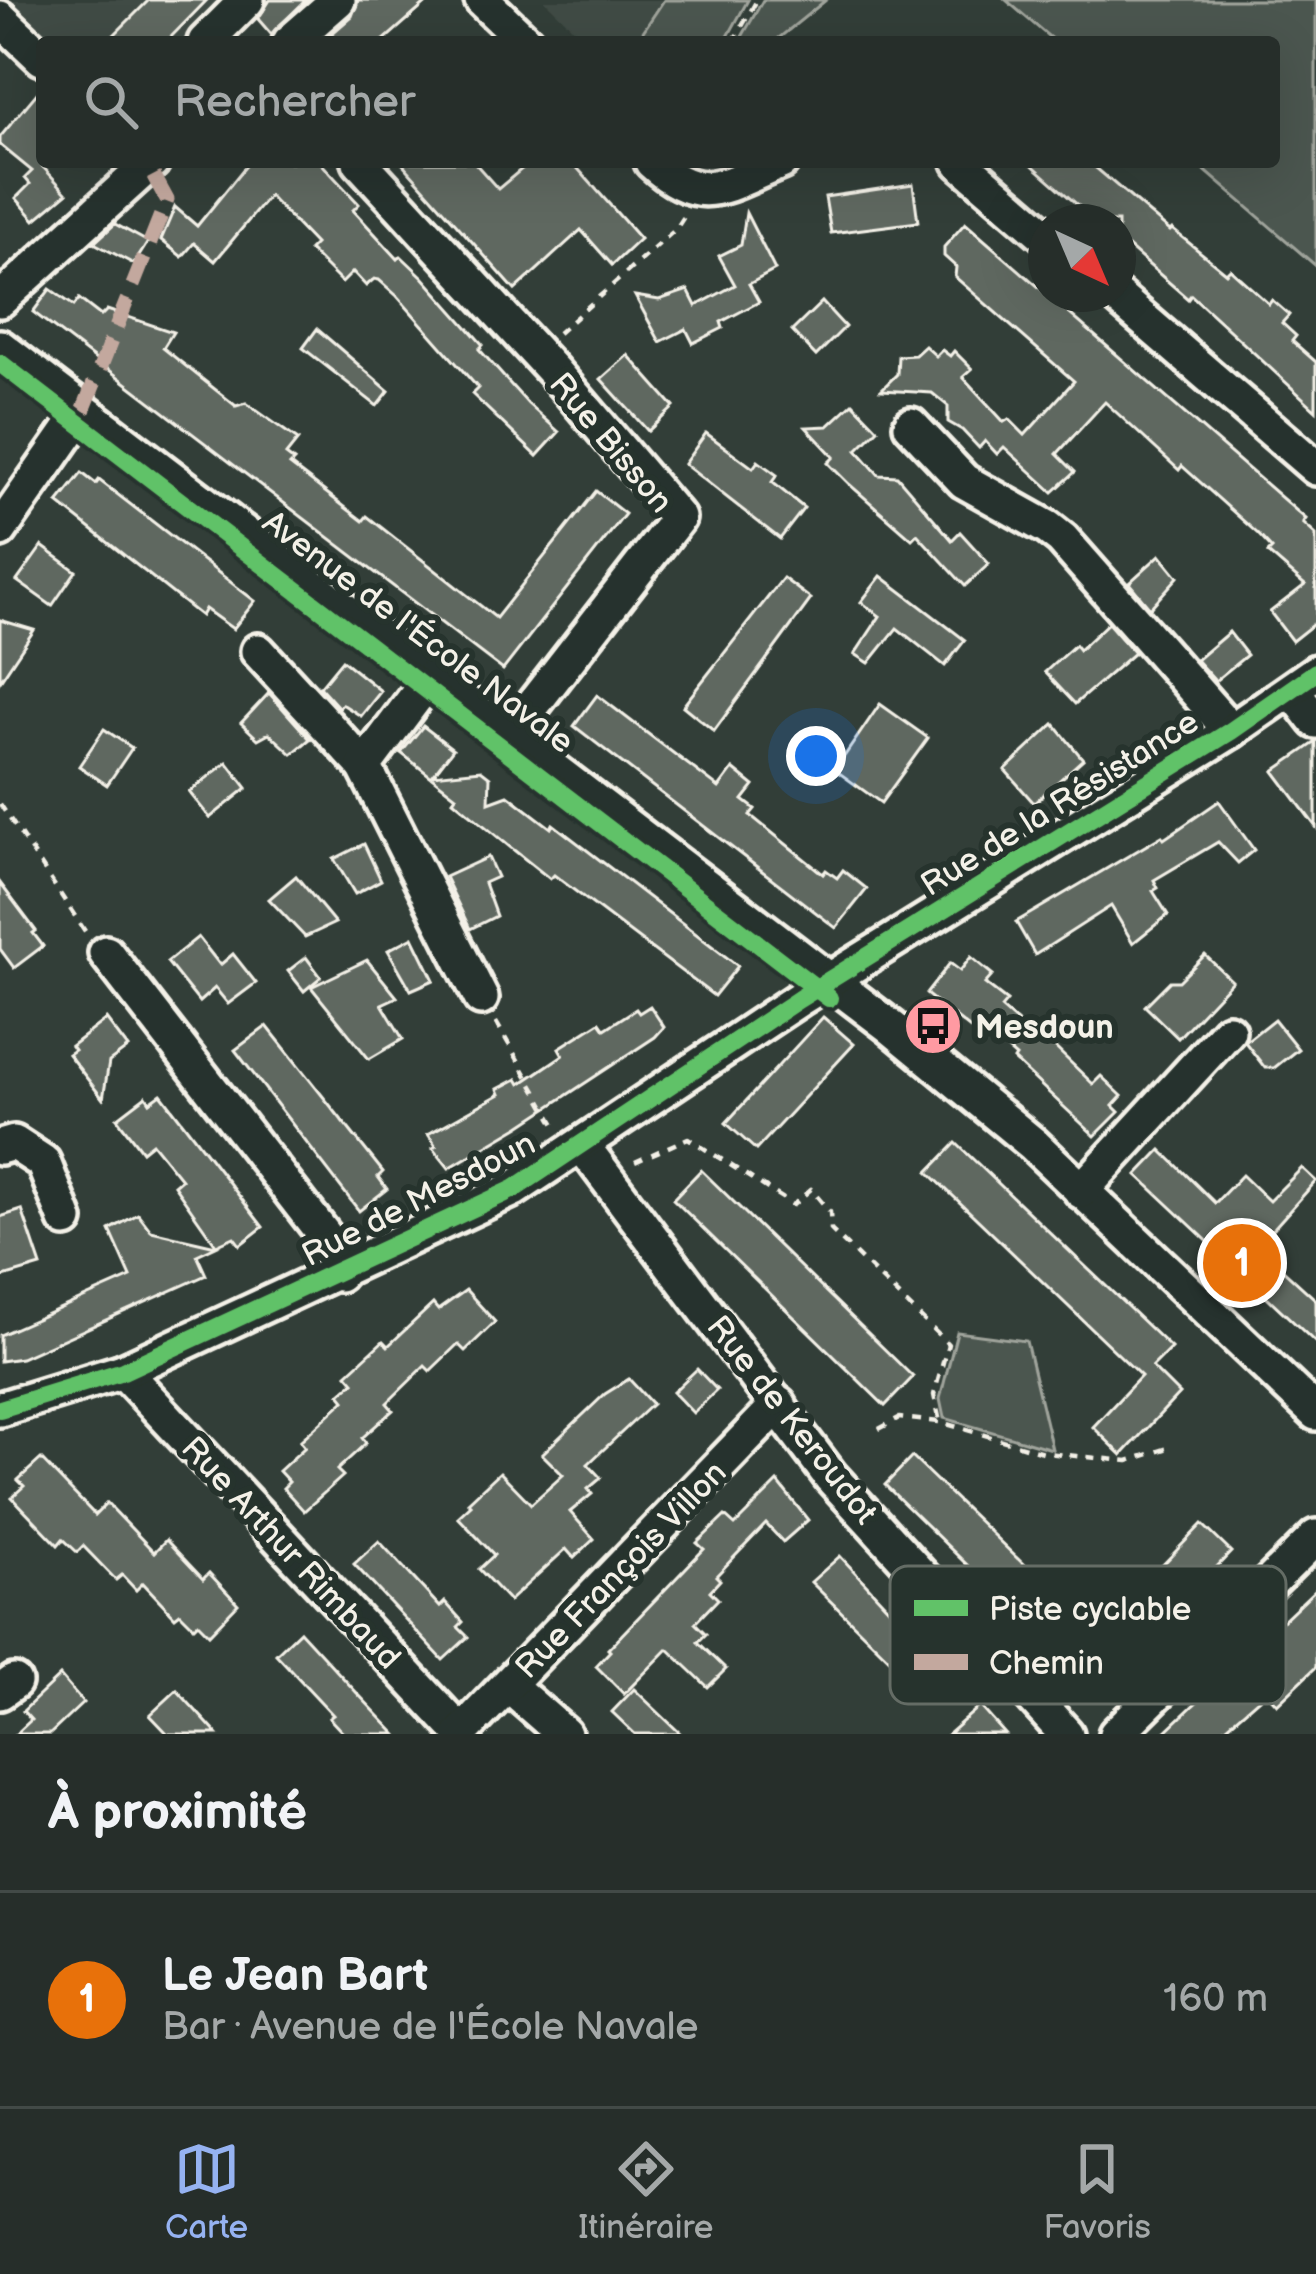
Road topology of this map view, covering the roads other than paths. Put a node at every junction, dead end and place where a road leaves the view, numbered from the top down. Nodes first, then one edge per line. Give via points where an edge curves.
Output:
1 (338, 0) edge
2 (482, 0) edge
3 (0, 18) edge
4 (297, 36) edge
5 (520, 36) edge
6 (36, 52) edge
7 (144, 168) edge
8 (365, 168) edge
9 (658, 168) edge
10 (765, 168) edge
11 (967, 168) edge
12 (1028, 221) edge
13 (0, 300) edge
14 (1135, 312) edge
15 (0, 347) edge
16 (83, 411) junction
17 (911, 424) dead end
18 (1316, 468) edge
19 (0, 530) edge
20 (258, 651) dead end
21 (430, 678) junction
22 (1304, 682) edge
23 (1316, 721) edge
24 (1231, 731) junction
25 (508, 737) junction
26 (364, 766) junction
27 (106, 953) road end
28 (831, 979) junction
29 (481, 998) road end
30 (1228, 1030) dead end
31 (0, 1147) edge
32 (576, 1149) junction
33 (1081, 1191) junction
34 (66, 1220) dead end
35 (338, 1274) junction
36 (123, 1371) junction
37 (779, 1404) junction
38 (0, 1409) edge
39 (1316, 1413) edge
40 (1316, 1537) edge
41 (912, 1566) edge
42 (1286, 1567) edge
43 (508, 1685) junction
44 (1039, 1704) edge
45 (1146, 1704) edge
46 (461, 1734) edge
47 (564, 1734) edge
48 (1066, 1734) edge
49 (1116, 1734) edge

1 - 4 street
2 - 5 street
3 - 6 street
7 - 13 street
8 - 25 street, Rue Bisson via 678,518
9 - 10 street via 691,190
11 - 12 street
14 - 18 street
15 - 16 street, Avenue de l'École Navale
16 - 19 street
16 - 21 street, Avenue de l'École Navale
17 - 24 street via 964,481 1062,539
20 - 26 street
21 - 25 street, Avenue de l'École Navale
21 - 26 street
22 - 23 street
22 - 24 street, Rue de la Résistance
24 - 28 street, Rue de la Résistance
25 - 28 street, Avenue de l'École Navale
26 - 29 street
27 - 35 street via 325,1236
28 - 32 street, Rue de Mesdoun
28 - 33 street, Avenue de l'École Navale
30 - 33 street
31 - 34 street via 14,1142 43,1162
32 - 35 street, Rue de Mesdoun via 514,1189
32 - 37 street, Rue de Keroudot
33 - 39 street, Avenue de l'École Navale
35 - 36 street, Rue de Mesdoun
36 - 38 street, Rue de Mesdoun
36 - 46 street, Rue Arthur Rimbaud
37 - 41 street, Rue de Keroudot via 831,1477
37 - 43 street, Rue François Villon
40 - 42 street
43 - 46 street, Rue François Villon
43 - 47 street
44 - 48 street, Rue de Keroudot
45 - 49 street

